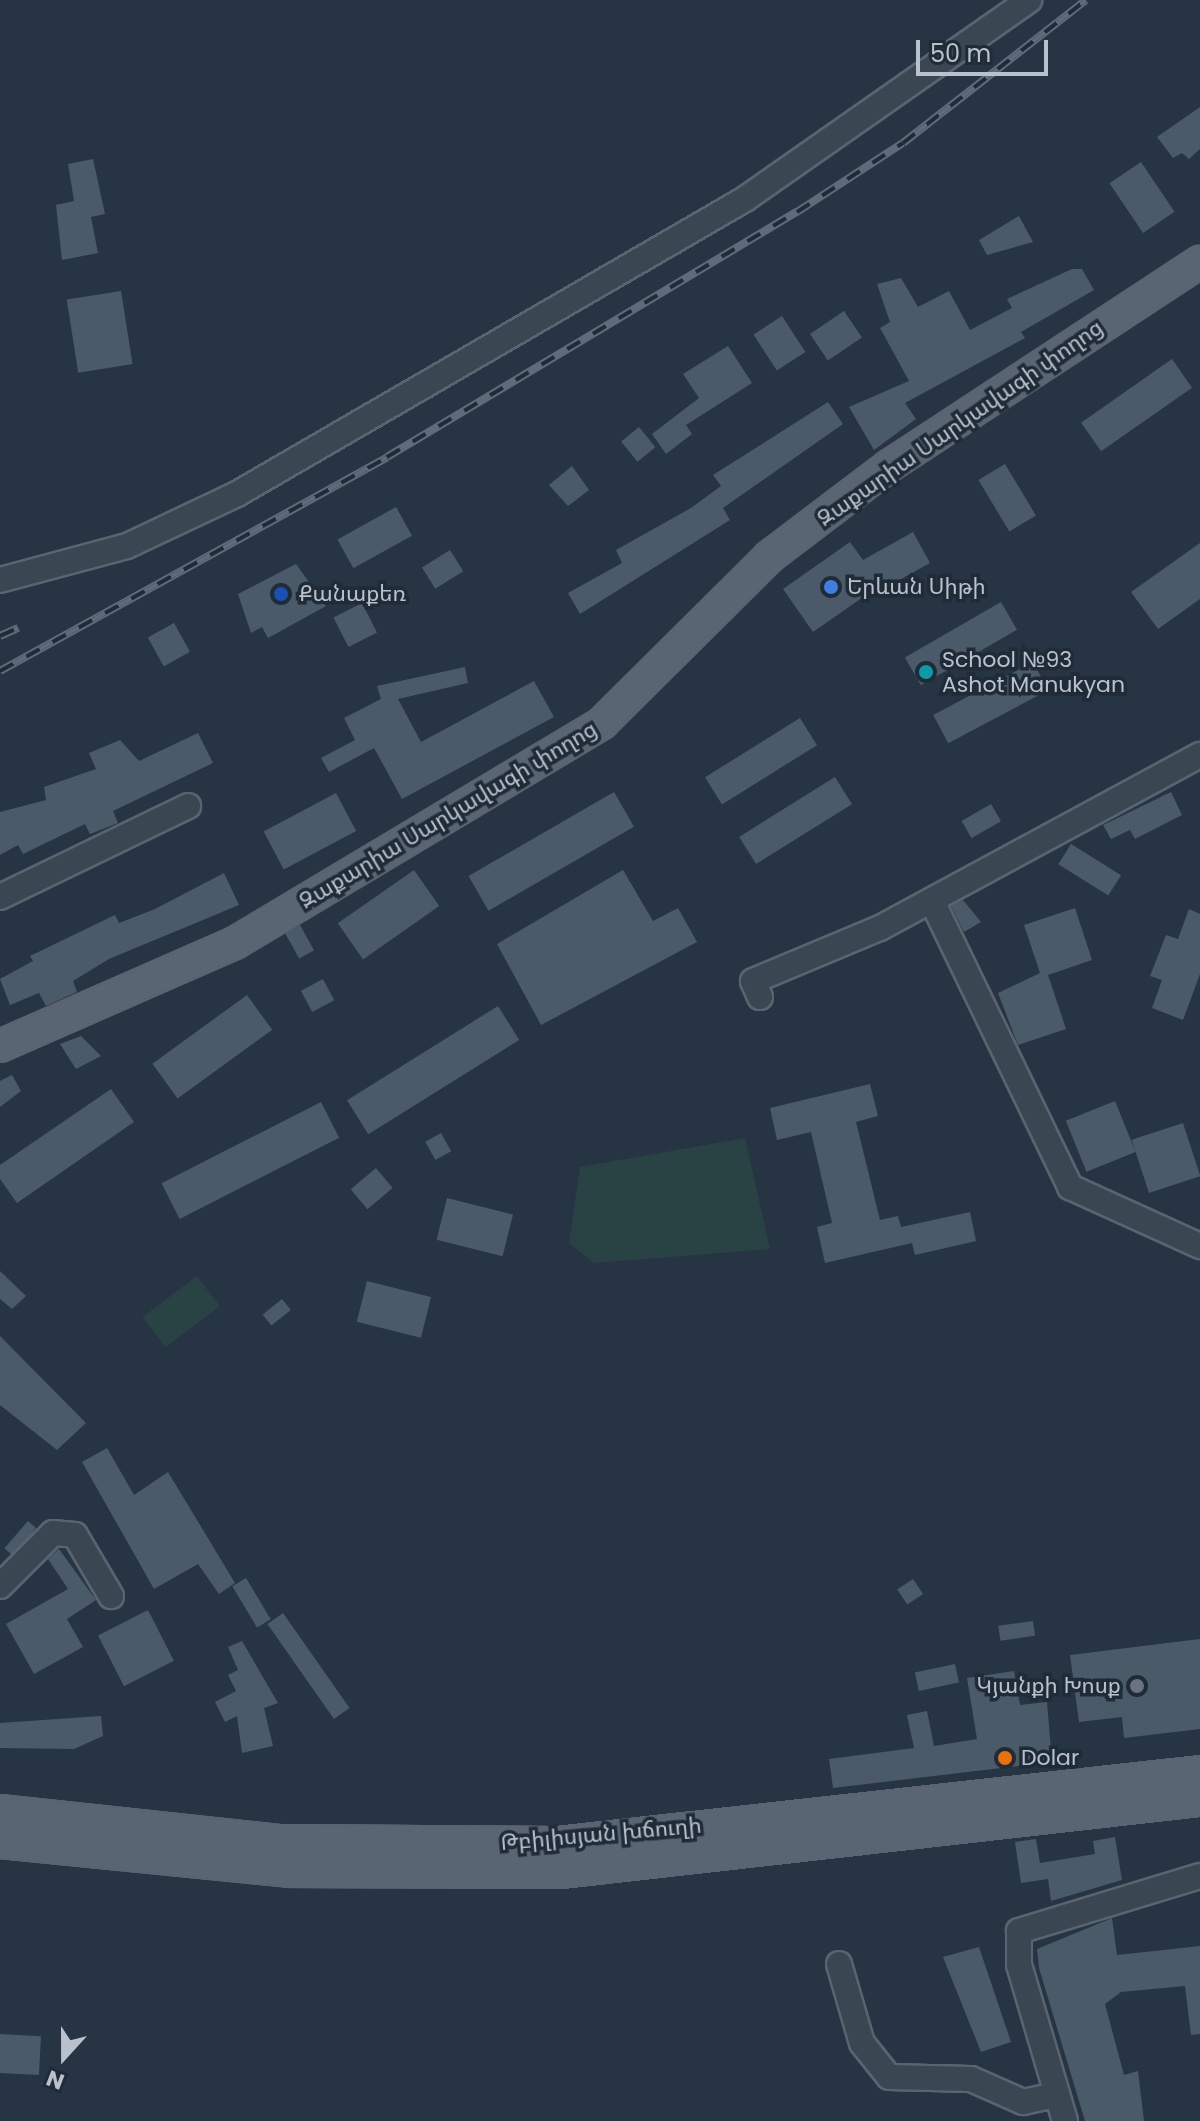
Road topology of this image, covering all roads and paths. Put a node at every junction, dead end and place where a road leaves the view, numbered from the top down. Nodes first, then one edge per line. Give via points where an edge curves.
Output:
1 (1029, 0) edge
2 (1200, 262) edge
3 (0, 580) edge
4 (1200, 755) edge
5 (188, 806) dead end
6 (0, 897) edge
7 (932, 901) junction
8 (760, 997) dead end
9 (0, 1046) edge
10 (1200, 1246) edge
11 (0, 1586) edge
12 (111, 1596) dead end
13 (1200, 1772) edge
14 (1200, 1800) edge
15 (0, 1811) edge
16 (0, 1842) edge
17 (1200, 1876) edge
18 (839, 1964) dead end
19 (1057, 2095) junction
20 (1065, 2121) edge

1 - 3 street via 745,199 237,494 127,546
2 - 9 main road, Զաքարիա Սարկավագի փողոց via 951,424 769,557 602,723 235,943
4 - 7 street
5 - 6 street
7 - 8 street via 753,981
7 - 10 street via 1063,1178 1085,1200
11 - 12 street via 53,1533 75,1535
13 - 15 main road, Թբիլիսյան խճուղի via 557,1843 281,1841
14 - 16 main road, Թբիլիսյան խճուղի via 562,1872 289,1871
17 - 19 street via 1019,1931 1019,1965
18 - 19 street via 862,2043 889,2077 971,2079 1023,2102
19 - 20 street

